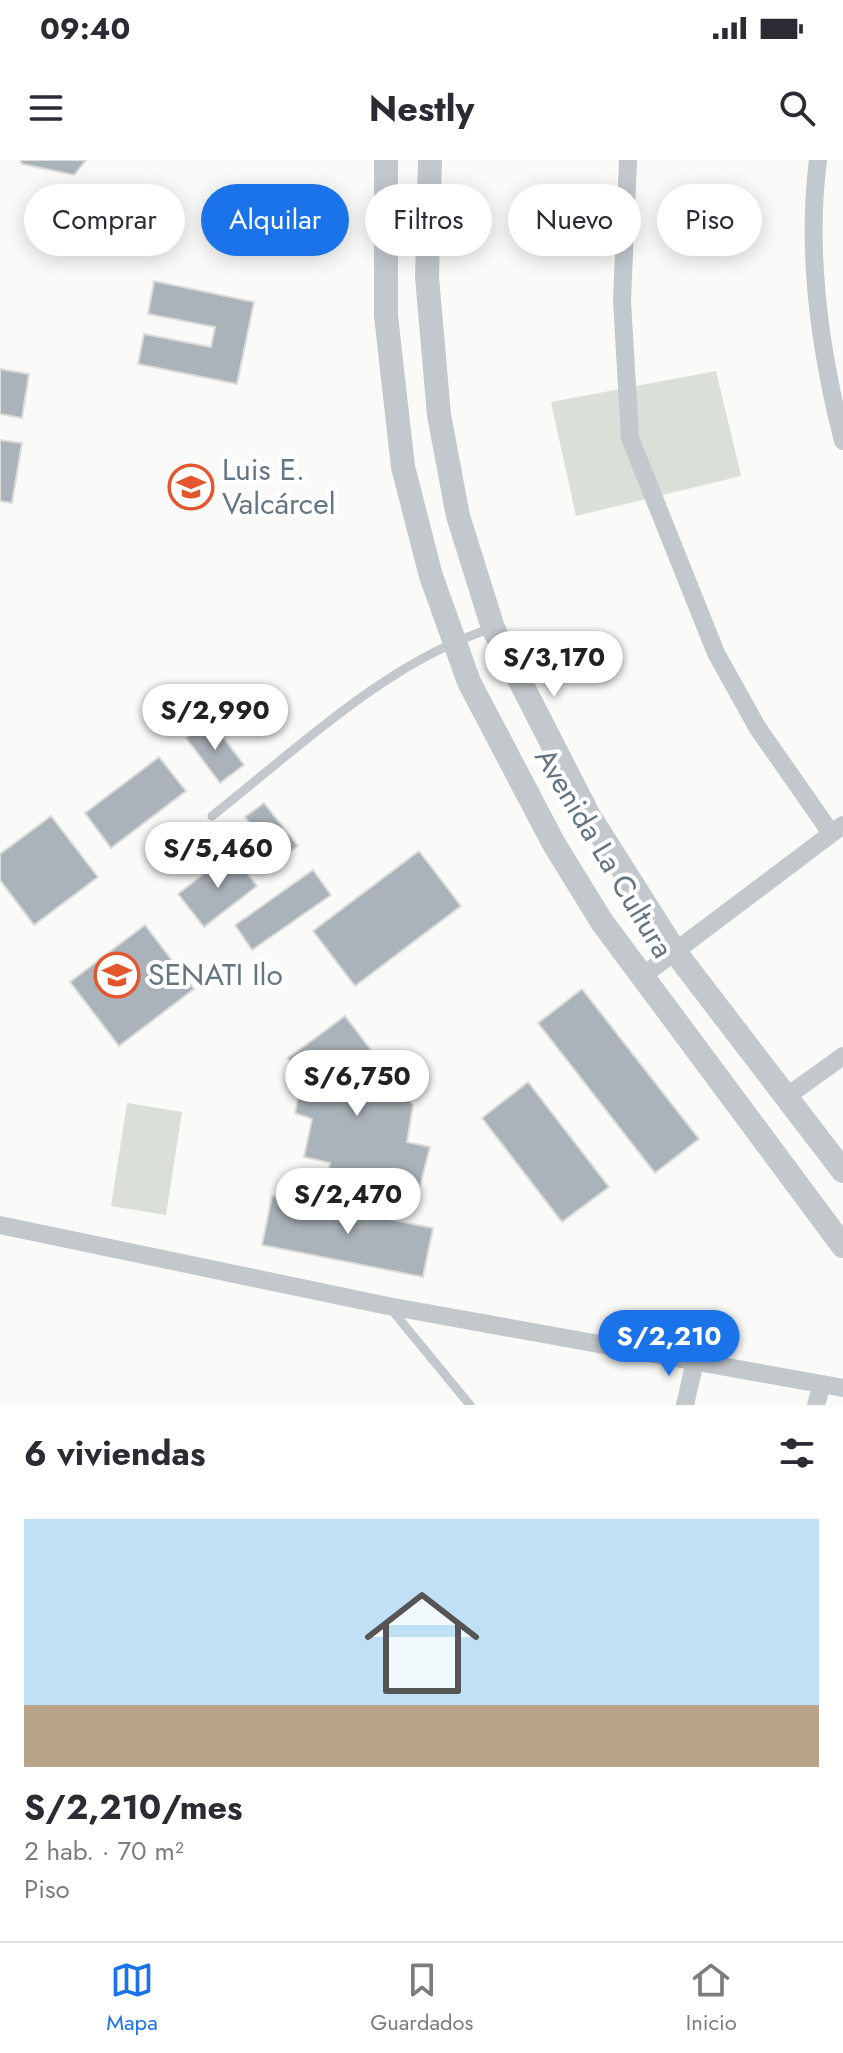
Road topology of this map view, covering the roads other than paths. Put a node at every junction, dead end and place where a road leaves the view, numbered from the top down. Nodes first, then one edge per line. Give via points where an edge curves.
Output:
1 (386, 160) edge
2 (430, 160) edge
3 (628, 160) edge
4 (818, 160) edge
5 (385, 184) edge
6 (429, 184) edge
7 (385, 256) edge
8 (428, 256) edge
9 (843, 441) edge
10 (493, 628) junction
11 (453, 641) junction
12 (212, 816) dead end
13 (837, 829) edge
14 (676, 953) junction
15 (641, 977) junction
16 (843, 1056) edge
17 (786, 1097) junction
18 (843, 1171) edge
19 (0, 1225) edge
20 (843, 1246) edge
21 (388, 1306) junction
22 (695, 1361) junction
23 (822, 1384) junction
24 (843, 1388) edge
25 (470, 1405) edge
26 (685, 1405) edge
27 (816, 1405) edge

1 - 5 street, Avenida La Cultura
2 - 6 street, Avenida La Cultura
3 - 13 street via 622,301 630,438 716,653 757,727
4 - 9 street via 813,226 821,333
7 - 11 street, Avenida La Cultura via 389,367 403,467
8 - 10 street, Avenida La Cultura via 432,359 447,465
10 - 11 lane
10 - 14 street, Avenida La Cultura via 589,816
11 - 12 lane via 340,715
11 - 15 street, Avenida La Cultura via 554,844
13 - 14 street
14 - 15 street
14 - 17 street, Avenida La Cultura
15 - 20 street, Avenida La Cultura
16 - 17 street
17 - 18 street, Avenida La Cultura
19 - 21 street
21 - 22 street
21 - 25 lane
22 - 23 street
22 - 26 street
23 - 24 street
23 - 27 street

